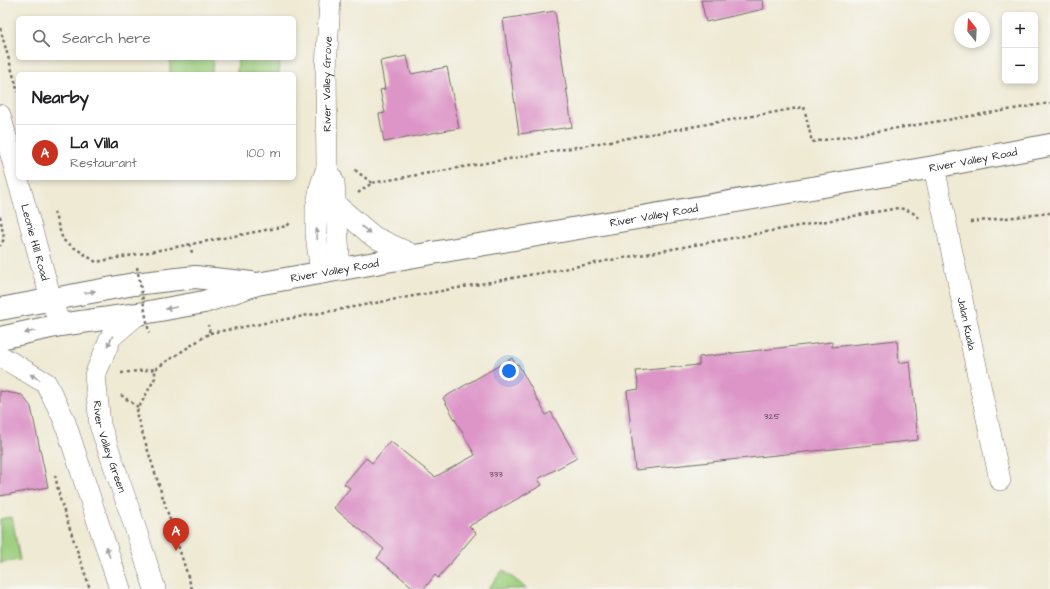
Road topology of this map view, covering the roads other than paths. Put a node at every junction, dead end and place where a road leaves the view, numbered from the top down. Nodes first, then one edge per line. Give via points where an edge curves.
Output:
1 (330, 0) edge
2 (0, 115) edge
3 (1050, 145) edge
4 (934, 167) junction
5 (16, 173) edge
6 (18, 180) edge
7 (326, 206) junction
8 (415, 256) junction
9 (330, 271) junction
10 (257, 284) junction
11 (51, 299) junction
12 (0, 309) edge
13 (138, 314) junction
14 (60, 325) junction
15 (0, 338) edge
16 (0, 356) edge
17 (1000, 480) dead end
18 (120, 589) edge
19 (154, 589) edge

1 - 7 street, River Valley Grove via 326,68 327,168 334,183
2 - 5 street, Leonie Hill Road
3 - 4 main road, River Valley Road
4 - 8 main road, River Valley Road
4 - 17 street, Jalan Kuala
6 - 11 street, Leonie Hill Road
7 -> 8 street via 374,237
7 - 9 street, River Valley Grove via 316,234
8 - 9 main road, River Valley Road
9 - 10 main road, River Valley Road
11 -> 10 main road, River Valley Road via 134,284 195,277
10 -> 13 main road, River Valley Road via 204,302
11 - 12 main road, River Valley Road
11 - 14 street, Leonie Hill Road
13 - 14 main road, River Valley Road
13 -> 19 street, River Valley Green via 111,337 95,375 100,425
14 -> 15 main road, River Valley Road
18 -> 16 street via 64,419 46,383

